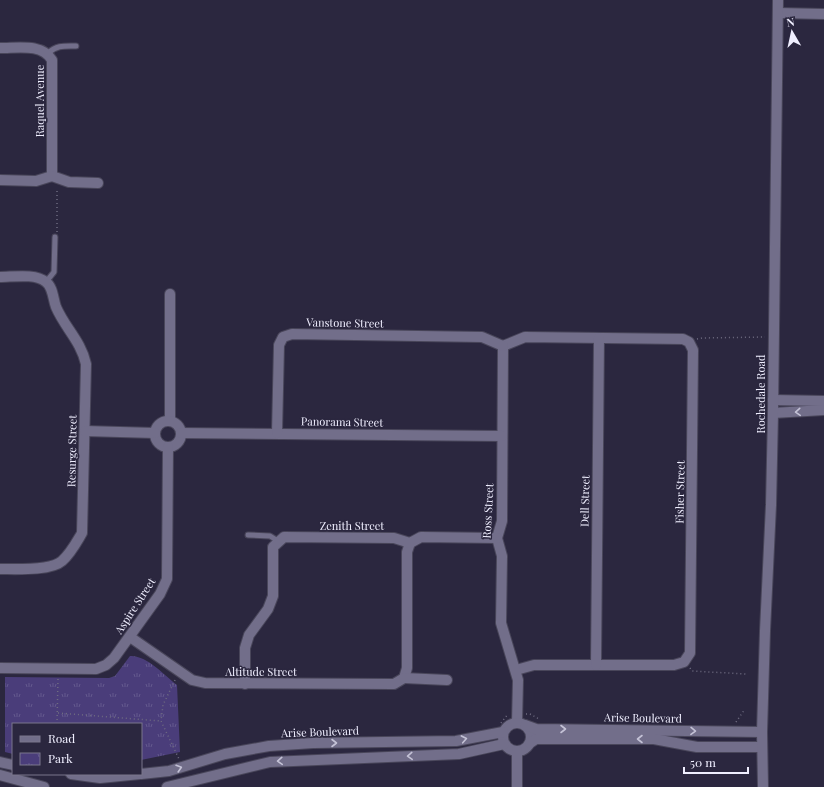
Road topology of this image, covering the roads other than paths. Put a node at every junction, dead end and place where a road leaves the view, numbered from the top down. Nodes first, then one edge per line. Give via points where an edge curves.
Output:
1 (778, 0) edge
2 (778, 13) junction
3 (824, 14) edge
4 (76, 46) dead end
5 (0, 48) edge
6 (48, 53) junction
7 (55, 176) junction
8 (0, 180) edge
9 (98, 183) dead end
10 (54, 237) road end
11 (0, 277) edge
12 (46, 282) junction
13 (170, 294) dead end
14 (599, 338) junction
15 (503, 346) junction
16 (773, 400) junction
17 (824, 401) edge
18 (824, 410) edge
19 (773, 413) junction
20 (170, 421) junction
21 (85, 431) junction
22 (156, 433) junction
23 (181, 433) junction
24 (277, 433) junction
25 (502, 436) junction
26 (168, 447) junction
27 (248, 535) dead end
28 (497, 538) junction
29 (278, 541) junction
30 (410, 544) junction
31 (0, 569) edge
32 (130, 637) junction
33 (596, 665) junction
34 (0, 668) edge
35 (516, 670) junction
36 (404, 678) junction
37 (447, 680) dead end
38 (245, 684) junction
39 (521, 724) junction
40 (503, 732) junction
41 (762, 732) junction
42 (530, 743) junction
43 (504, 744) junction
44 (762, 747) junction
45 (518, 751) junction
46 (0, 762) edge
47 (12, 765) edge
48 (142, 774) edge
49 (0, 775) edge
50 (78, 775) edge
51 (130, 775) edge
52 (44, 787) edge
53 (167, 787) edge
54 (517, 787) edge
55 (763, 787) edge

1 - 2 street, Rochedale Road
2 - 3 street
2 - 16 street, Rochedale Road
4 - 6 lane via 61,46
5 - 6 street, Raquel Avenue via 32,48
6 - 7 street, Raquel Avenue via 53,69
7 - 8 street via 36,181
7 - 9 street via 69,182
10 - 12 lane via 54,272
11 - 12 street via 38,278
12 - 21 street, Resurge Street via 62,319 83,350 86,364
13 - 20 street
14 - 15 street via 525,337
14 - 33 street, Dell Street
14 - 33 street, Fisher Street via 683,339 689,342 693,350 690,652 684,662 674,665
15 - 24 street, Vanstone Street via 482,337 292,334 283,337 278,345
15 - 25 street, Ross Street
16 - 17 street
16 - 19 street, Rochedale Road
18 -> 19 street
19 - 41 street, Rochedale Road
20 - 22 street via 160,424
20 - 23 street via 178,425
21 - 22 street
21 - 31 street, Resurge Street via 82,533 72,551 61,562 48,567
22 - 26 street via 159,442
23 - 24 street, Panorama Street
23 - 26 street via 179,441
24 - 25 street, Panorama Street
25 - 28 street, Ross Street via 502,521
26 - 32 street, Aspire Street via 167,579 160,594
27 - 29 lane, Zenith Street via 270,536
28 - 30 street via 421,537
28 - 35 street, Ross Street via 502,556 502,632
29 - 30 street, Zenith Street via 284,537 394,538
29 - 38 street via 273,547 273,596 268,609 249,635 245,648
30 - 36 street via 407,668
32 - 34 street, Aspire Street via 106,666 96,669
32 - 38 street, Altitude Street via 192,680
33 - 35 street via 534,665
35 - 39 street, Ross Street
36 - 37 street, Altitude Street
36 - 38 street, Altitude Street via 394,684
39 - 40 street via 509,725
39 -> 41 street, Arise Boulevard via 536,729
39 - 42 street via 530,733
40 - 43 street
48 -> 40 street, Arise Boulevard via 169,771 225,754 269,746 456,741
41 - 44 street, Rochedale Road
44 -> 42 street, Arise Boulevard via 697,747 654,738 536,739
42 - 45 street via 525,749
43 - 45 street via 510,750
43 -> 53 street via 459,754 270,762
44 - 55 street, Rochedale Road
45 - 54 street
46 - 47 street
49 - 52 street
50 - 51 street, Arise Boulevard via 100,778

